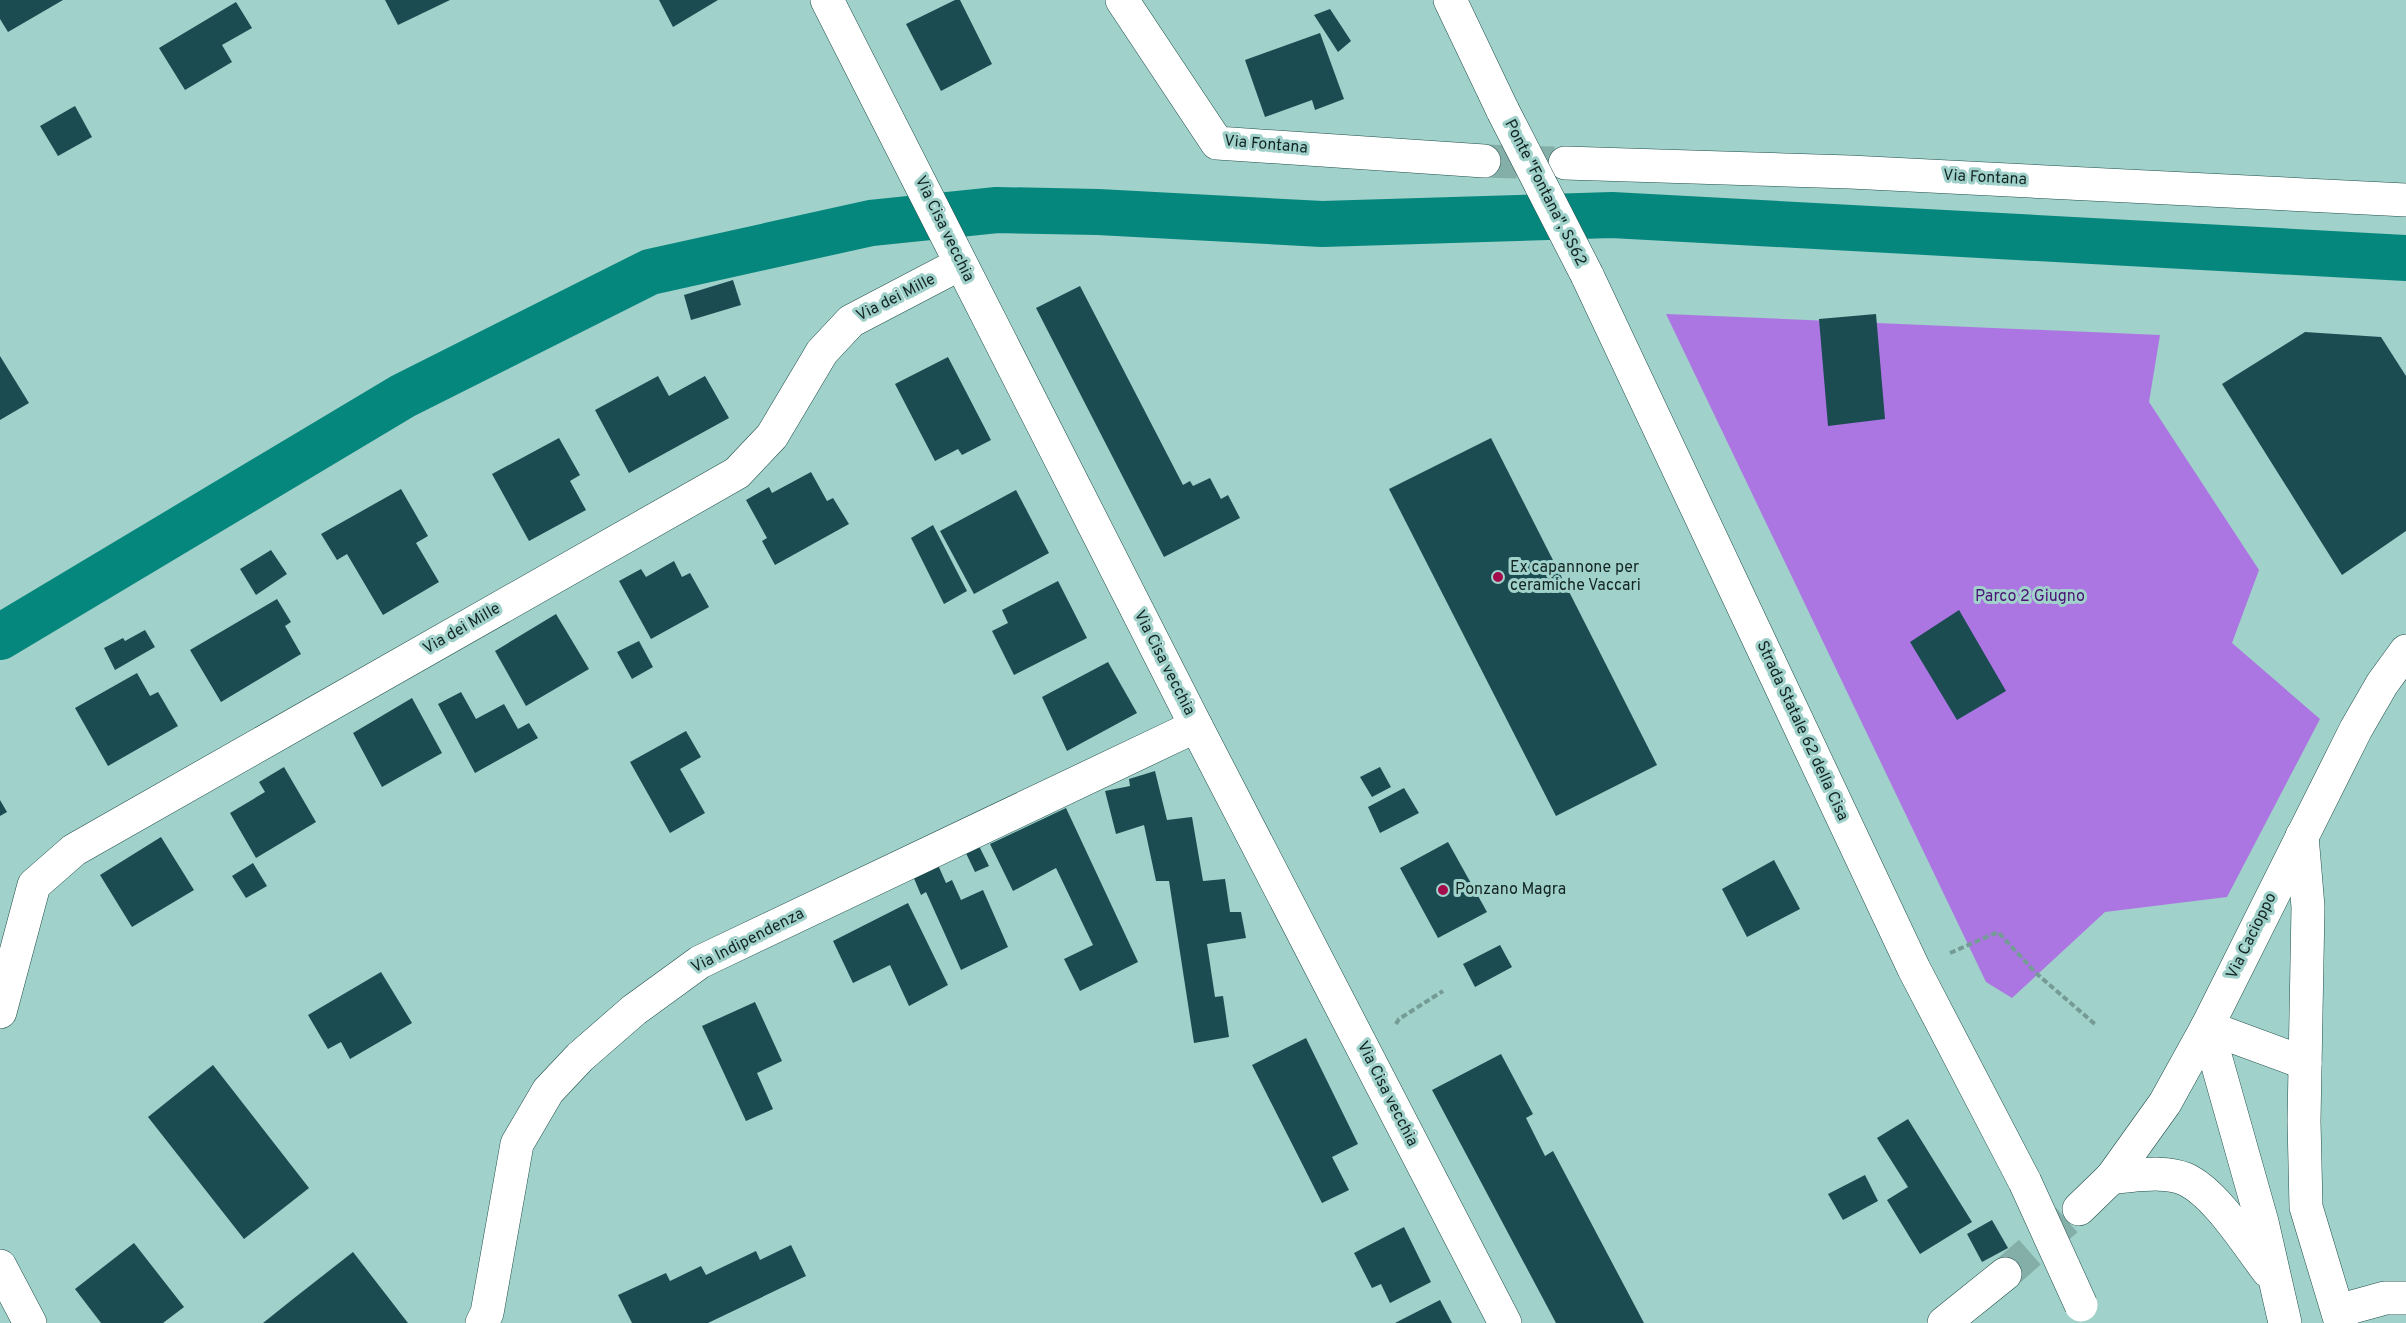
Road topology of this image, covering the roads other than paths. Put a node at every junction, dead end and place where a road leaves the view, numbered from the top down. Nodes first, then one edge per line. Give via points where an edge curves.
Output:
1 (827, 0) edge
2 (1122, 0) edge
3 (1450, 0) edge
4 (1484, 161) tunnel mouth
5 (1565, 163) tunnel mouth
6 (2406, 200) edge
7 (953, 250) junction
8 (1587, 275) joint
9 (2406, 651) edge
10 (1196, 726) junction
11 (2302, 835) junction
12 (0, 1012) edge
13 (2207, 1027) junction
14 (2305, 1063) junction
15 (2112, 1177) junction
16 (2079, 1209) tunnel mouth
17 (0, 1266) edge
18 (2005, 1274) tunnel mouth
19 (2274, 1279) junction
20 (2406, 1298) edge
21 (2085, 1314) edge
22 (2340, 1317) edge
23 (30, 1323) edge
24 (482, 1323) edge
25 (1505, 1323) edge
26 (1944, 1323) edge
27 (2285, 1323) edge

1 - 7 street, Via Cisa vecchia
2 - 4 street, Via Fontana via 1217,143
3 - 8 street, Ponte "Fontana", SS62, bridge
5 - 6 street, Via Fontana via 1850,172
7 - 10 street, Via Cisa vecchia
7 - 12 street, Via dei Mille via 850,321 822,352 772,436 737,473 74,850 34,885
8 - 21 street, Strada Statale 62 della Cisa, bridge via 1914,969 2025,1182
9 - 11 street, Via Cacioppo via 2356,729
10 - 24 street, Via Indipendenza via 700,962 634,1010 548,1091 517,1144
10 - 25 street, Via Cisa vecchia
11 - 13 street, Via Cacioppo
11 - 14 street via 2308,907
13 - 14 street
13 - 15 street, Via Cacioppo via 2165,1103
13 - 19 street via 2262,1222
14 - 22 street via 2306,1208
15 - 16 street, Via Cacioppo
15 - 19 street via 2158,1174 2185,1179 2210,1196
17 - 23 street
18 - 26 street
19 - 27 street
20 - 22 street via 2385,1298

